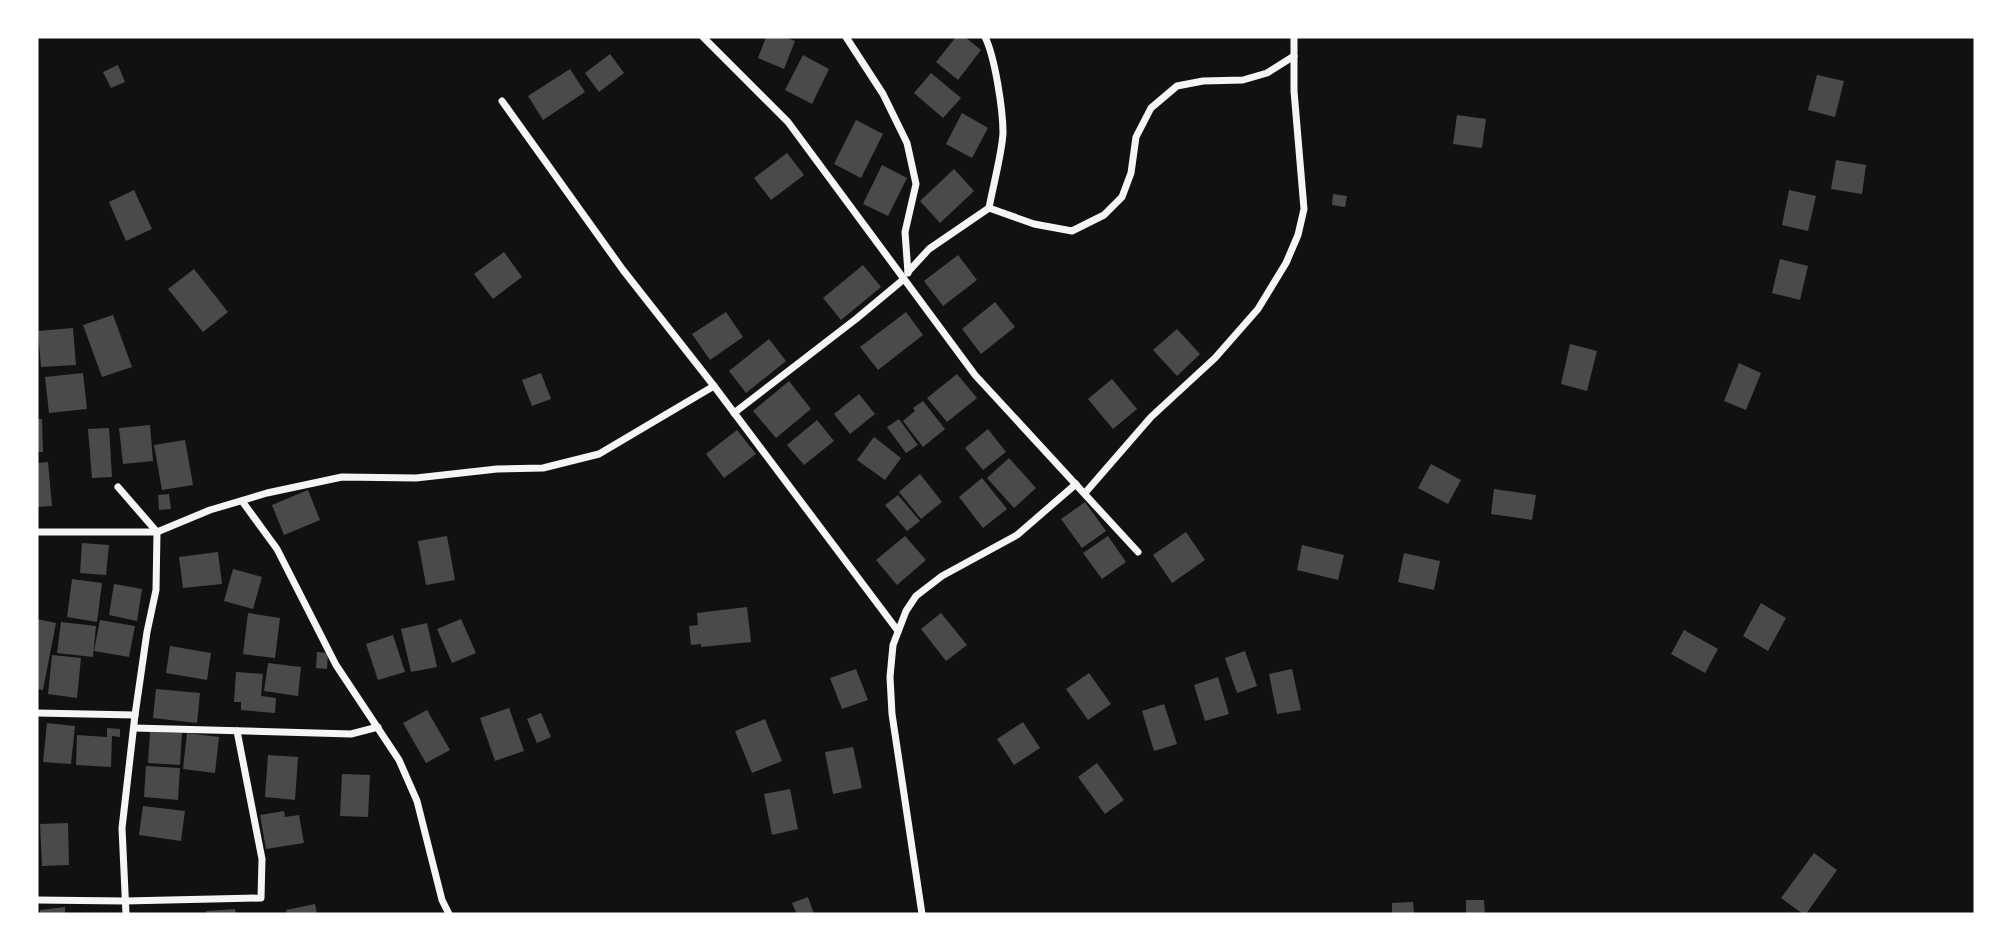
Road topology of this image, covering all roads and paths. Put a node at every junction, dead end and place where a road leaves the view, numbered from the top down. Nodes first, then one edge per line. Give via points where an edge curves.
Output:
1 (703, 37) edge
2 (846, 37) edge
3 (985, 37) edge
4 (1294, 37) edge
5 (1294, 56) junction
6 (502, 100) dead end
7 (989, 208) junction
8 (907, 279) junction
9 (714, 386) junction
10 (734, 413) junction
11 (1076, 484) junction
12 (118, 487) dead end
13 (1084, 493) junction
14 (242, 501) junction
15 (37, 531) edge
16 (157, 532) junction
17 (1139, 552) dead end
18 (898, 631) junction
19 (37, 713) edge
20 (135, 715) junction
21 (378, 727) junction
22 (134, 728) junction
23 (237, 731) junction
24 (37, 900) edge
25 (125, 901) junction
26 (126, 914) edge
27 (449, 914) edge
28 (922, 914) edge

1 - 8 street via 788,122
2 - 8 street via 883,94 907,143 916,184 905,232
3 - 7 street via 1003,134
4 - 5 street
5 - 7 street via 1267,73 1243,80 1177,86 1151,108 1136,137 1122,197 1104,215 1072,230 1034,224
5 - 13 street via 1304,209 1286,264 1258,309 1215,358 1151,417
6 - 9 street via 623,270
7 - 8 street via 929,249
8 - 10 street
8 - 11 street via 975,375
9 - 10 street
9 - 14 street via 599,454 543,468 416,478 342,477
10 - 18 street
11 - 13 street
11 - 18 street via 1017,535 942,576 916,596
12 - 16 street
13 - 17 street
14 - 16 street
14 - 21 street via 277,549 336,665
15 - 16 street
16 - 20 street via 156,590
18 - 28 street via 890,677 892,714
19 - 20 street
20 - 22 street
21 - 23 street via 351,734
21 - 27 street via 399,760 416,801
22 - 23 street
22 - 25 street via 122,828
23 - 25 street via 262,859 261,898
24 - 25 street
25 - 26 street

